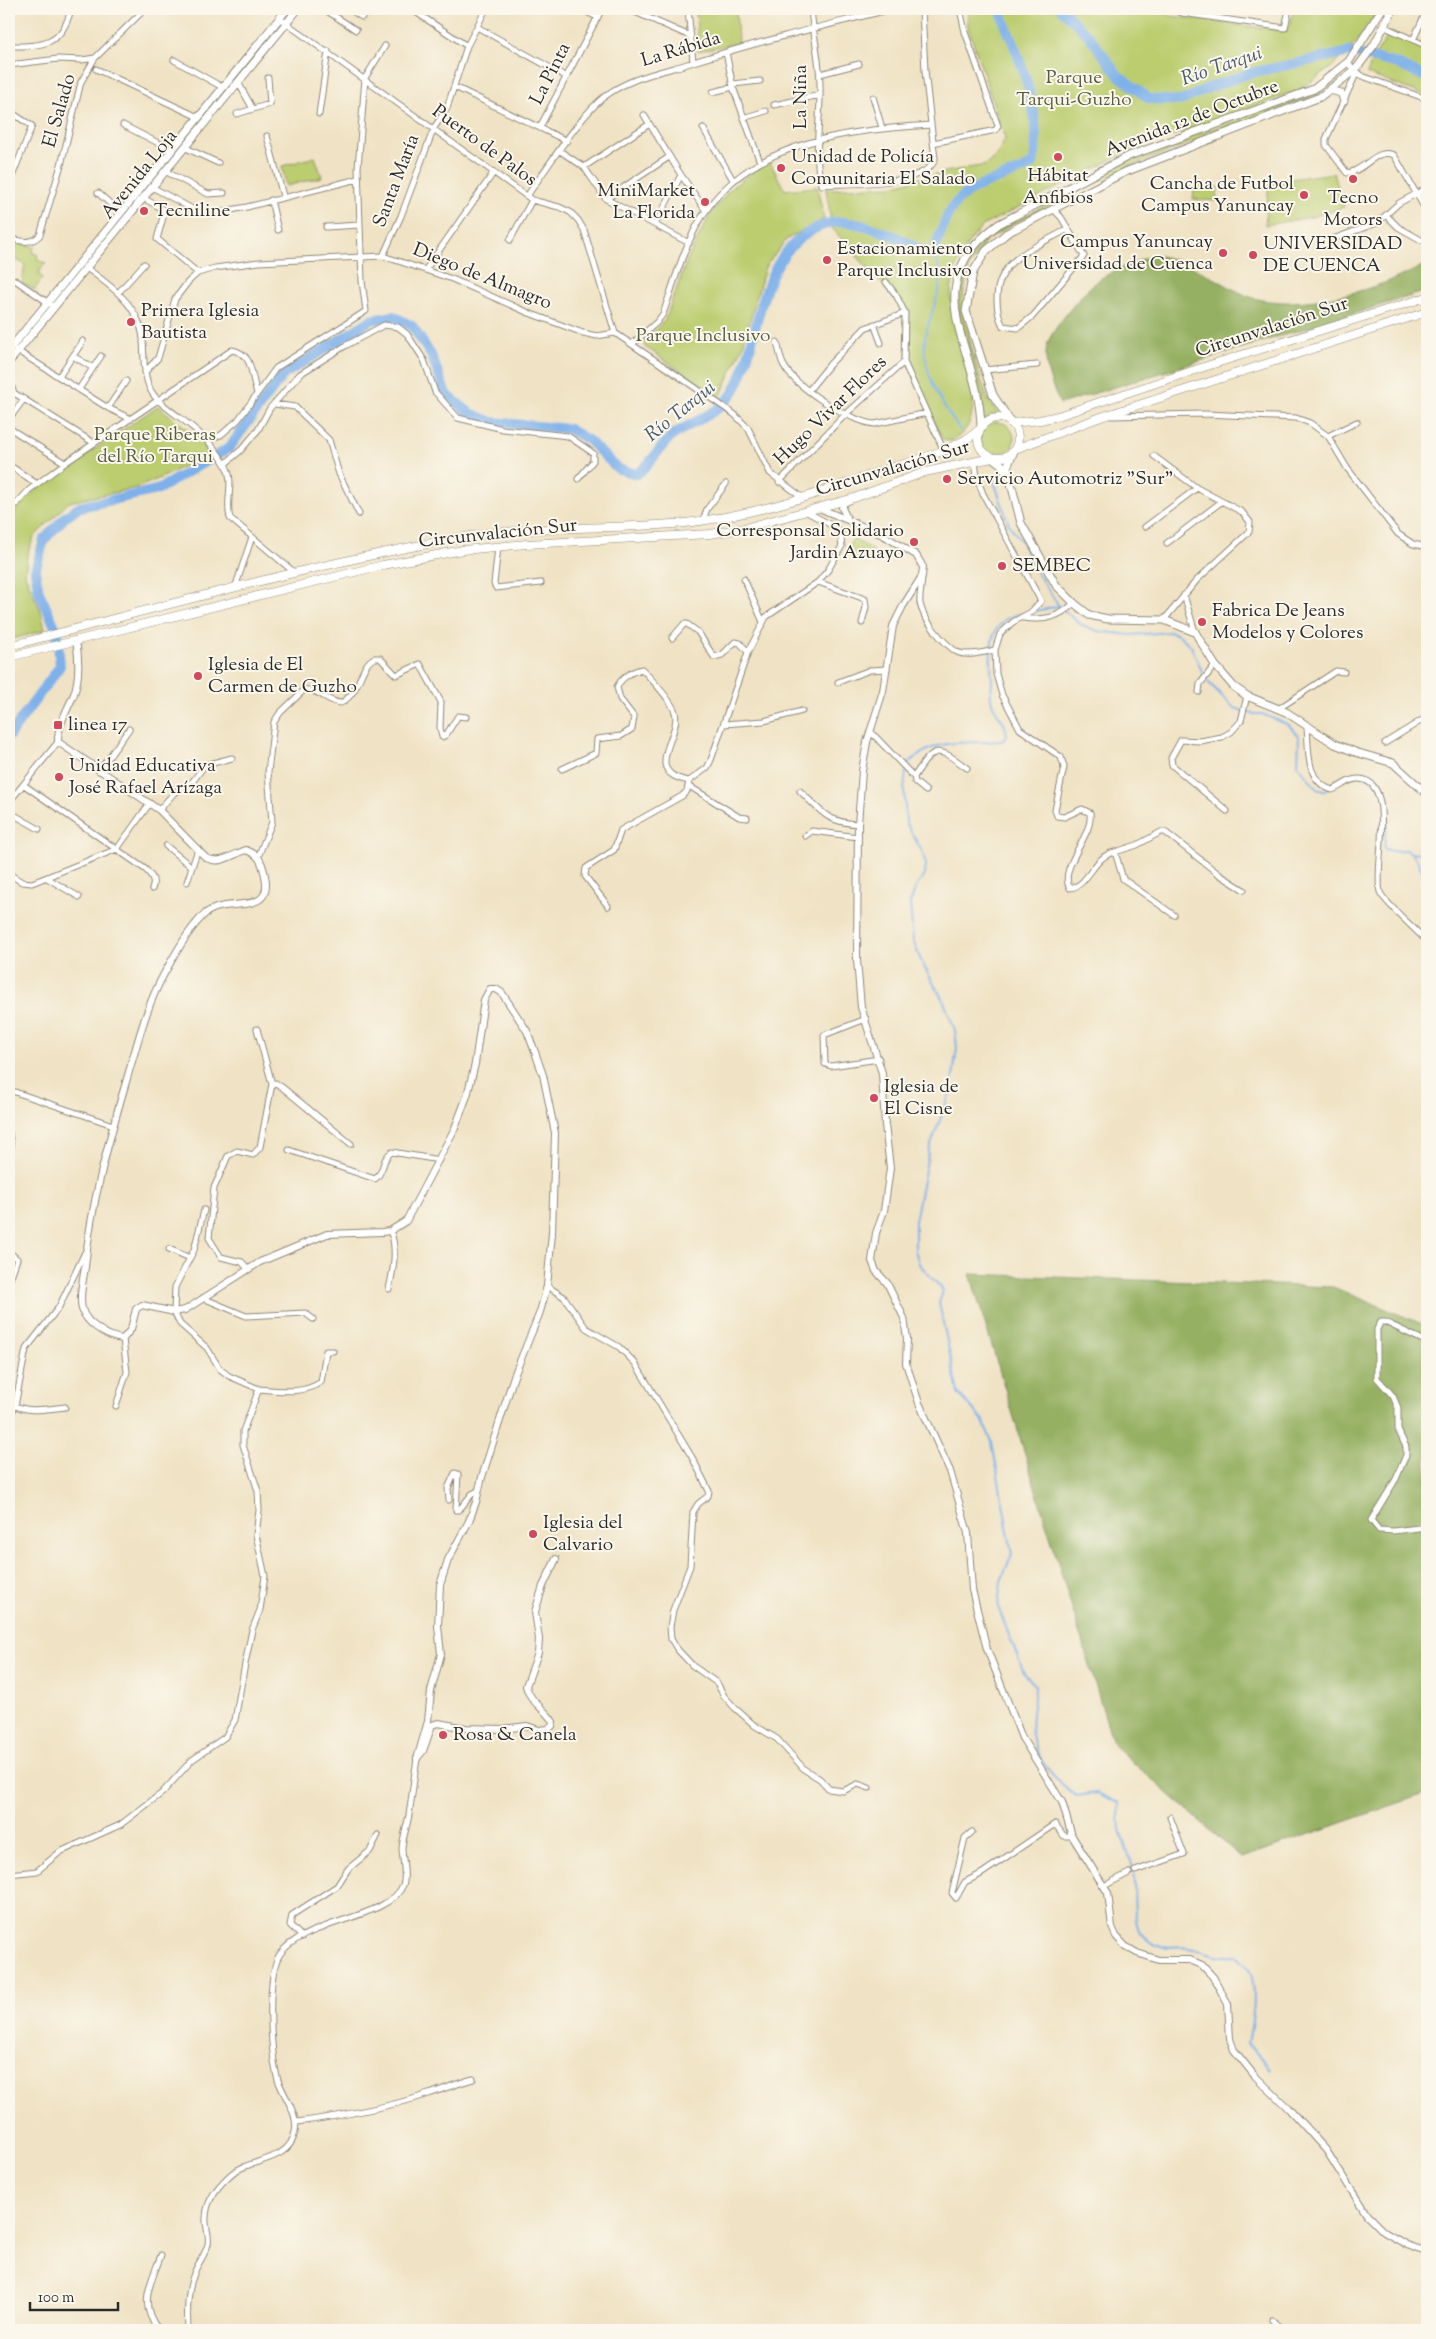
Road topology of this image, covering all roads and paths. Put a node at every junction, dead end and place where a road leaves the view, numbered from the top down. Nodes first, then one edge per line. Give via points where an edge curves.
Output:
1 (71, 9) edge
2 (145, 9) edge
3 (287, 9) edge
4 (298, 9) edge
5 (324, 9) edge
6 (349, 9) edge
7 (411, 9) edge
8 (486, 9) edge
9 (580, 9) edge
10 (602, 9) edge
11 (628, 9) edge
12 (688, 9) edge
13 (811, 9) edge
14 (892, 9) edge
15 (922, 9) edge
16 (960, 9) edge
17 (1170, 9) edge
18 (1289, 9) edge
19 (1382, 9) edge
20 (1393, 9) edge
21 (1427, 10) edge
22 (1183, 11) edge
23 (362, 17) dead end
24 (597, 17) junction
25 (279, 18) junction
26 (287, 23) junction
27 (477, 27) junction
28 (1385, 27) junction
29 (812, 29) junction
30 (356, 30) dead end
31 (690, 36) junction
32 (1413, 40) junction
33 (9, 46) edge
34 (385, 46) dead end
35 (468, 46) junction
36 (1427, 46) edge
37 (328, 51) junction
38 (726, 52) junction
39 (95, 58) junction
40 (174, 60) dead end
41 (693, 62) junction
42 (1348, 62) junction
43 (859, 64) dead end
44 (9, 65) edge
45 (96, 69) dead end
46 (1356, 70) junction
47 (820, 74) junction
48 (567, 77) junction
49 (268, 78) dead end
50 (365, 78) junction
51 (760, 81) dead end
52 (238, 82) junction
53 (222, 86) junction
54 (733, 86) junction
55 (454, 87) junction
56 (1330, 90) junction
57 (713, 92) dead end
58 (820, 95) junction
59 (873, 97) dead end
60 (1427, 100) edge
61 (1344, 101) junction
62 (774, 105) dead end
63 (253, 109) junction
64 (9, 111) edge
65 (766, 111) dead end
66 (237, 114) dead end
67 (319, 114) dead end
68 (644, 115) dead end
69 (198, 117) junction
70 (743, 118) junction
71 (123, 125) dead end
72 (648, 125) junction
73 (931, 125) junction
74 (434, 128) junction
75 (540, 128) junction
76 (703, 128) dead end
77 (882, 128) junction
78 (267, 136) dead end
79 (567, 141) junction
80 (816, 141) junction
81 (933, 143) junction
82 (184, 147) junction
83 (172, 150) junction
84 (560, 151) junction
85 (669, 157) junction
86 (760, 162) junction
87 (218, 163) dead end
88 (584, 167) junction
89 (165, 171) junction
90 (494, 172) junction
91 (681, 175) junction
92 (358, 179) junction
93 (733, 180) junction
94 (9, 184) edge
95 (152, 187) junction
96 (1427, 188) edge
97 (98, 193) dead end
98 (224, 193) dead end
99 (1418, 193) junction
100 (283, 196) junction
101 (527, 196) junction
102 (143, 198) junction
103 (606, 199) junction
104 (271, 200) junction
105 (532, 200) junction
106 (1055, 208) junction
107 (706, 210) junction
108 (1427, 212) edge
109 (121, 213) junction
110 (1386, 215) junction
111 (360, 225) junction
112 (655, 226) junction
113 (326, 227) dead end
114 (1068, 229) junction
115 (278, 230) dead end
116 (9, 238) edge
117 (510, 240) dead end
118 (1330, 240) dead end
119 (1421, 240) dead end
120 (689, 243) junction
121 (362, 256) junction
122 (383, 256) junction
123 (144, 264) dead end
124 (83, 266) junction
125 (426, 269) junction
126 (198, 273) junction
127 (9, 278) edge
128 (886, 282) dead end
129 (118, 293) junction
130 (1427, 297) edge
131 (51, 304) junction
132 (1427, 312) edge
133 (905, 313) junction
134 (874, 324) junction
135 (615, 333) junction
136 (83, 341) dead end
137 (778, 342) dead end
138 (632, 344) junction
139 (881, 344) dead end
140 (13, 349) edge
141 (73, 356) junction
142 (101, 356) dead end
143 (9, 362) edge
144 (904, 362) junction
145 (1037, 365) dead end
146 (93, 368) junction
147 (984, 370) junction
148 (145, 372) junction
149 (60, 375) junction
150 (9, 380) edge
151 (126, 382) dead end
152 (79, 388) junction
153 (809, 390) junction
154 (12, 392) edge
155 (256, 393) junction
156 (24, 399) junction
157 (157, 400) junction
158 (274, 404) junction
159 (108, 408) junction
160 (927, 413) junction
161 (845, 415) junction
162 (1101, 417) junction
163 (9, 419) edge
164 (131, 419) junction
165 (1011, 422) junction
166 (1357, 422) dead end
167 (9, 428) edge
168 (980, 428) junction
169 (1328, 436) junction
170 (206, 440) junction
171 (94, 443) junction
172 (943, 449) junction
173 (1014, 450) junction
174 (1154, 456) dead end
175 (992, 458) junction
176 (975, 461) junction
177 (65, 463) junction
178 (225, 464) junction
179 (9, 465) edge
180 (1008, 478) junction
181 (578, 479) dead end
182 (779, 482) junction
183 (37, 484) junction
184 (726, 484) dead end
185 (1197, 488) junction
186 (854, 498) junction
187 (803, 499) junction
188 (1221, 502) junction
189 (819, 508) junction
190 (805, 511) junction
191 (9, 512) edge
192 (359, 514) dead end
193 (703, 520) junction
194 (849, 521) junction
195 (1145, 527) dead end
196 (252, 536) junction
197 (1167, 543) dead end
198 (498, 547) junction
199 (1427, 549) edge
200 (295, 573) junction
201 (922, 576) junction
202 (744, 579) dead end
203 (818, 582) junction
204 (542, 583) dead end
205 (235, 588) junction
206 (1184, 595) junction
207 (1072, 605) junction
208 (1022, 618) junction
209 (1164, 620) junction
210 (763, 622) junction
211 (862, 623) dead end
212 (1195, 632) junction
213 (672, 638) dead end
214 (74, 640) junction
215 (9, 646) edge
216 (994, 651) junction
217 (748, 652) junction
218 (9, 657) edge
219 (1215, 665) junction
220 (887, 668) junction
221 (1344, 672) dead end
222 (838, 682) dead end
223 (1199, 692) dead end
224 (1247, 696) junction
225 (1278, 709) junction
226 (802, 711) dead end
227 (466, 717) dead end
228 (1427, 717) edge
229 (724, 724) junction
230 (1307, 726) junction
231 (129, 729) dead end
232 (869, 731) junction
233 (58, 742) junction
234 (1385, 743) dead end
235 (232, 758) dead end
236 (967, 768) dead end
237 (562, 769) dead end
238 (100, 771) junction
239 (914, 777) junction
240 (689, 783) junction
241 (24, 785) junction
242 (800, 791) dead end
243 (926, 791) dead end
244 (1427, 794) edge
245 (9, 802) edge
246 (150, 804) junction
247 (159, 810) junction
248 (1227, 811) dead end
249 (9, 812) edge
250 (747, 818) dead end
251 (858, 824) junction
252 (39, 830) dead end
253 (805, 836) dead end
254 (858, 837) junction
255 (166, 846) dead end
256 (198, 849) junction
257 (117, 850) junction
258 (1115, 852) junction
259 (258, 857) junction
260 (192, 867) junction
261 (9, 874) edge
262 (47, 878) junction
263 (187, 882) dead end
264 (152, 889) dead end
265 (1244, 890) dead end
266 (78, 897) dead end
267 (608, 906) dead end
268 (1174, 915) dead end
269 (1427, 941) edge
270 (866, 1019) junction
271 (257, 1029) dead end
272 (879, 1059) junction
273 (272, 1084) junction
274 (9, 1090) edge
275 (114, 1125) junction
276 (9, 1133) edge
277 (350, 1144) dead end
278 (289, 1150) dead end
279 (9, 1153) edge
280 (439, 1160) junction
281 (204, 1210) dead end
282 (390, 1231) junction
283 (87, 1248) junction
284 (169, 1250) dead end
285 (9, 1252) edge
286 (190, 1258) junction
287 (248, 1269) junction
288 (9, 1282) edge
289 (547, 1286) junction
290 (388, 1289) dead end
291 (203, 1298) junction
292 (174, 1312) junction
293 (313, 1320) dead end
294 (124, 1338) junction
295 (1427, 1342) edge
296 (333, 1351) dead end
297 (259, 1389) junction
298 (9, 1402) edge
299 (15, 1406) junction
300 (116, 1406) dead end
301 (65, 1407) dead end
302 (9, 1417) edge
303 (478, 1491) junction
304 (449, 1500) dead end
305 (1427, 1527) edge
306 (556, 1559) dead end
307 (417, 1758) junction
308 (869, 1788) dead end
309 (1170, 1817) dead end
310 (972, 1832) dead end
311 (378, 1835) dead end
312 (1072, 1836) junction
313 (1135, 1871) dead end
314 (1129, 1873) dead end
315 (9, 1874) edge
316 (1104, 1886) junction
317 (302, 1937) junction
318 (473, 2079) dead end
319 (297, 2122) junction
320 (1427, 2252) edge
321 (161, 2255) dead end
322 (1272, 2320) dead end
323 (159, 2330) edge
324 (188, 2330) edge
325 (1283, 2330) edge

1 - 33 street via 56,40 33,46
2 - 39 street, El Salado
3 - 25 main road, Avenida Loja
4 - 26 main road, Avenida Loja
5 - 30 street
6 - 23 street
7 - 35 street
8 - 27 street, Santa María
9 - 24 street
10 - 24 street, La Pinta
11 - 31 street
12 - 31 street
13 - 29 street, La Niña
14 - 29 street, La Rábida
15 - 73 street
16 - 81 street via 998,126 996,130
17 - 22 street
18 - 22 street via 1284,28
19 - 42 main road, Avenida 12 de Octubre
20 - 28 main road, Avenida 12 de Octubre
21 - 32 street
24 - 48 street, La Pinta
25 - 26 street, Puerto de Palos
25 - 53 main road, Avenida Loja
26 - 37 street, Puerto de Palos
26 - 52 main road, Avenida Loja
27 - 35 street, Santa María
27 - 48 street
28 - 32 street
28 - 46 main road, Avenida 12 de Octubre
29 - 38 street, La Rábida
29 - 47 street, La Niña
31 - 41 street
32 - 36 street
34 - 50 street
35 - 55 street, Santa María
37 - 50 street, Puerto de Palos
37 - 67 street
38 - 41 street, La Rábida
38 - 54 street
39 - 44 street
39 - 116 street, El Salado via 76,96 41,231 36,239 24,242
40 - 53 street
41 - 79 street, La Rábida via 615,89 602,99
42 - 46 street
42 - 168 main road, Avenida 12 de Octubre via 1314,89 1130,156 982,236 963,261 954,297 964,349 979,398
43 - 47 street
45 - 69 street
46 - 56 main road, Avenida 12 de Octubre
46 - 60 street via 1362,76
46 - 61 street
47 - 58 street, La Niña
48 - 75 street, La Pinta
49 - 63 street via 270,104
50 - 74 street, Puerto de Palos
50 - 92 street
51 - 54 street
52 - 63 street
52 - 82 main road, Avenida Loja
53 - 69 main road, Avenida Loja
54 - 57 street
54 - 70 street
55 - 74 street, Santa María via 447,108
55 - 75 street
56 - 61 main road via 1341,93
56 - 106 main road, Avenida 12 de Octubre via 1320,97 1125,172
58 - 62 street
58 - 80 street, La Niña
59 - 77 street
61 - 99 street via 1324,146 1347,173 1380,154 1394,155
63 - 66 street
64 - 94 street via 30,123 32,129
65 - 70 street
68 - 72 street
69 - 83 main road, Avenida Loja
70 - 86 street
71 - 83 street
72 - 85 street
72 - 88 street
73 - 77 street
73 - 81 street
74 - 90 street, Puerto de Palos
74 - 122 street, Santa María
75 - 79 street
76 - 93 street
77 - 80 street
78 - 100 street
79 - 84 street, La Rábida
80 - 81 street, La Niña via 821,186 868,184 928,171 935,159
80 - 86 street via 789,148
82 - 87 street
82 - 89 main road, Avenida Loja
83 - 109 main road, Avenida Loja
84 - 88 street
84 - 101 street, La Rábida
85 - 91 street
85 - 103 street
86 - 93 street
88 - 103 street
89 - 95 main road, Avenida Loja
89 - 98 street via 208,194
90 - 101 street, Puerto de Palos
90 - 125 street
91 - 107 street
91 - 112 street
92 - 100 street
92 - 111 street
93 - 107 street
95 - 102 main road, Avenida Loja
95 - 104 street via 193,210 209,214
96 - 99 street
97 - 109 street
99 - 108 street
99 - 110 street via 1399,203
100 - 104 street
101 - 105 street, Puerto de Palos
102 - 124 main road, Avenida Loja
102 - 126 street via 165,210 156,239
103 - 112 street
104 - 115 street
105 - 117 street
105 - 135 street, Puerto de Palos via 559,207 578,220 584,230
106 - 114 street
106 - 147 main road, Avenida 12 de Octubre via 1007,233 986,251 973,272 966,311
107 - 120 street
109 - 124 main road, Avenida Loja
110 - 118 street via 1378,223
110 - 119 street via 1398,227
111 - 113 street
111 - 121 street
112 - 120 street
114 - 114 street via 1005,267 997,285 998,312 1003,326 1018,328 1083,258 1084,253
120 - 138 street via 663,314
121 - 122 street, Diego de Almagro
121 - 126 street, Diego de Almagro via 259,262
121 - 155 street via 366,311 284,362
122 - 125 street, Diego de Almagro
123 - 129 street
124 - 129 street
124 - 131 main road, Avenida Loja
125 - 135 street, Diego de Almagro via 583,333 597,336
126 - 148 street via 176,299 158,358
127 - 131 street
128 - 133 street
129 - 148 street via 139,322
130 - 165 highway, Circunvalación Sur via 1058,416
131 - 140 main road, Avenida Loja
132 - 162 highway, Circunvalación Sur
133 - 134 street
133 - 144 street
134 - 139 street
134 - 153 street via 857,336
135 - 138 street
136 - 141 street
137 - 153 street via 783,365
138 - 182 street via 734,414 748,428 770,473
140 - 143 main road, Avenida Loja
140 - 149 street
141 - 146 street
141 - 149 street
142 - 146 street
144 - 160 street
144 - 161 street, Hugo Vivar Flores
145 - 147 street
146 - 152 street
147 - 165 main road, Avenida 12 de Octubre via 993,395
148 - 157 street
149 - 152 street
150 - 154 street
151 - 159 street
152 - 159 street
153 - 161 street
154 - 156 street
155 - 157 street via 248,357 232,350
155 - 170 street via 238,420 221,435
156 - 163 street
156 - 171 street
157 - 164 street
157 - 170 street
158 - 178 street via 258,430
158 - 181 street via 300,374 345,346 384,325 398,327 424,360 434,392 458,418 534,434 568,436 594,457
158 - 192 street via 295,407 329,440 339,474
159 - 164 street
160 - 161 street via 876,424
160 - 172 street
161 - 182 street, Hugo Vivar Flores
162 - 169 street via 1205,414 1296,418 1310,423
162 - 173 highway, Circunvalación Sur
164 - 171 street
165 - 168 highway, Circunvalación Sur via 992,419
165 - 173 highway via 1018,437
166 - 169 street
167 - 177 street
168 - 172 highway, Circunvalación Sur
168 - 175 highway, Circunvalación Sur via 979,446
169 - 199 street via 1347,468 1392,528 1404,539
170 - 178 street
171 - 177 street
172 - 187 highway, Circunvalación Sur
173 - 175 highway, Circunvalación Sur via 1005,457
173 - 180 main road via 1007,468
174 - 185 street
175 - 176 highway, Circunvalación Sur
175 - 180 main road via 1002,466
176 - 186 highway, Circunvalación Sur via 925,472
176 - 208 street via 983,494 1041,601
177 - 183 street
178 - 196 street via 230,478 230,518
179 - 183 street
180 - 207 main road via 1021,523 1056,585
182 - 187 street
183 - 191 street
184 - 193 street via 707,509
185 - 188 street
185 - 195 street
186 - 189 highway, Circunvalación Sur
186 - 194 street via 843,505
187 - 193 highway, Circunvalación Sur via 750,514
188 - 197 street
188 - 206 street via 1246,516 1250,522 1249,532
189 - 190 highway, Circunvalación Sur
189 - 194 street
190 - 198 highway, Circunvalación Sur via 710,534
190 - 203 street via 833,526 842,538 837,557
193 - 200 highway, Circunvalación Sur via 463,538
194 - 201 street via 884,535 916,555 921,561
196 - 200 street
196 - 205 street
198 - 204 street via 496,588
198 - 214 highway, Circunvalación Sur via 383,565
200 - 205 highway, Circunvalación Sur
201 - 216 street via 920,603 935,630 958,652
201 - 220 street via 894,626
202 - 210 street
203 - 210 street via 770,613
203 - 211 street via 865,599
205 - 215 highway, Circunvalación Sur
206 - 209 street
206 - 212 street
207 - 208 street via 1060,615 1040,620
207 - 209 main road via 1089,615 1108,619
208 - 216 street via 1000,634
209 - 212 main road
210 - 217 street
212 - 219 main road
213 - 217 street via 687,624 698,632 714,657 722,655 735,642
214 - 218 highway, Circunvalación Sur
214 - 233 street via 77,682
216 - 258 street via 998,685 1020,729 1061,757 1064,767 1055,810 1057,816 1064,817 1082,809 1090,813 1090,822 1066,879 1070,888 1078,886 1102,858
217 - 229 street
219 - 223 street via 1200,684
219 - 224 main road via 1234,687
220 - 222 street via 870,670
220 - 232 street
221 - 225 street via 1336,671
224 - 225 main road
224 - 248 street via 1244,714 1231,732 1200,741 1181,740 1171,758 1172,765
225 - 230 main road
226 - 229 street via 764,722
227 - 259 street via 458,716 442,737 441,702 420,664 396,675 380,658 374,658 367,663 354,692 341,703 304,690 274,722 268,772 272,822
228 - 234 street
229 - 240 street via 707,768
230 - 244 main road via 1335,744 1393,763
230 - 269 street via 1312,773 1322,784 1335,789 1345,782 1359,779 1377,792 1382,824 1380,894
231 - 238 street
232 - 239 street
232 - 251 street
233 - 238 street
233 - 241 street
235 - 247 street via 205,765
236 - 239 street via 940,751 931,755
237 - 240 street via 596,754 597,739 621,736 632,729 634,717 620,699 617,687 619,682 642,668 674,709 675,723 664,754 666,765 670,773
238 - 246 street
239 - 243 street
240 - 250 street via 739,817
240 - 267 street via 682,796 621,830 614,850 586,868 585,876
241 - 245 street
241 - 257 street
242 - 251 street via 836,822
246 - 247 street
246 - 257 street
247 - 256 street
249 - 252 street
251 - 254 street
253 - 254 street via 812,831
254 - 270 street via 857,960
255 - 260 street
256 - 259 street via 213,861 222,861 246,850
256 - 260 street
257 - 262 street
257 - 264 street via 152,876
258 - 265 street via 1165,832
258 - 268 street via 1123,879
259 - 275 street via 265,872 264,896 257,902 229,905 208,912 186,938 165,972 150,1002
260 - 263 street
261 - 262 street via 27,883
262 - 266 street
270 - 272 street
270 - 272 street via 824,1035 825,1064 831,1066
271 - 273 street
272 - 312 street via 890,1168 872,1261 904,1318 906,1363 919,1403 950,1471 968,1533 972,1590 987,1649 1022,1738 1062,1802
273 - 277 street via 283,1088
273 - 287 street via 260,1147 253,1155 237,1151 228,1156 212,1195 208,1233 211,1244 221,1257 242,1262
274 - 275 street
275 - 283 street
276 - 279 street
278 - 280 street via 375,1179 386,1156 392,1152
280 - 282 street via 406,1221
280 - 289 street via 467,1096 487,993 496,989 527,1032 543,1075 555,1133
281 - 286 street via 198,1240
282 - 287 street via 327,1234
282 - 290 street via 394,1241 394,1265
283 - 294 street via 83,1311 106,1333
283 - 299 street via 59,1307 26,1349
284 - 286 street
285 - 288 street via 17,1259
286 - 292 street via 174,1287
287 - 291 street
289 - 303 street via 514,1376
289 - 308 street via 564,1297 586,1328 619,1347 635,1363 709,1491 693,1512 690,1566 673,1610 671,1639 677,1649 693,1666 717,1682 735,1708 777,1739 805,1770 820,1779 828,1789 843,1791 858,1784
291 - 292 street via 185,1310
291 - 293 street via 246,1316 305,1313
292 - 294 street via 142,1305 136,1309 131,1329
292 - 297 street via 180,1324 207,1348 220,1369
294 - 300 street via 127,1372
295 - 305 street via 1385,1322 1381,1322 1377,1329 1377,1378 1393,1396 1398,1408 1398,1430 1406,1455 1396,1479 1370,1520 1379,1530
296 - 297 street via 326,1351 321,1382 313,1388 292,1391
297 - 315 street via 243,1431 243,1445 258,1491 256,1535 265,1576 235,1720 225,1738 192,1760 162,1793 120,1825 60,1852 37,1871
298 - 299 street
299 - 301 street via 40,1410
299 - 302 street
303 - 304 street via 456,1510 458,1474 455,1473 448,1488
303 - 307 street via 469,1521 448,1560 440,1585 438,1626 441,1654
306 - 307 street via 535,1612 538,1653 526,1686 532,1700 550,1717 552,1726 539,1730 527,1726 466,1728 438,1723 432,1725 423,1751
307 - 317 street via 402,1848 403,1884 397,1895 366,1912
309 - 313 street via 1184,1854
310 - 312 street via 965,1838 954,1882 952,1893 956,1898 965,1882 1055,1824 1064,1836
311 - 317 street via 370,1851 348,1869 336,1886 292,1916 290,1925
312 - 316 street
314 - 316 street
316 - 320 street via 1116,1936 1137,1953 1159,1960 1190,1960 1202,1965 1228,2004 1230,2039 1234,2050 1254,2076 1326,2150 1367,2215 1384,2232
317 - 319 street via 290,1943 280,1954 273,1967 271,1988 274,2059 278,2078
318 - 319 street via 361,2112
319 - 324 street via 295,2135 285,2149 230,2174 210,2200 206,2218 208,2246 190,2283
321 - 323 street via 146,2301
322 - 325 street

